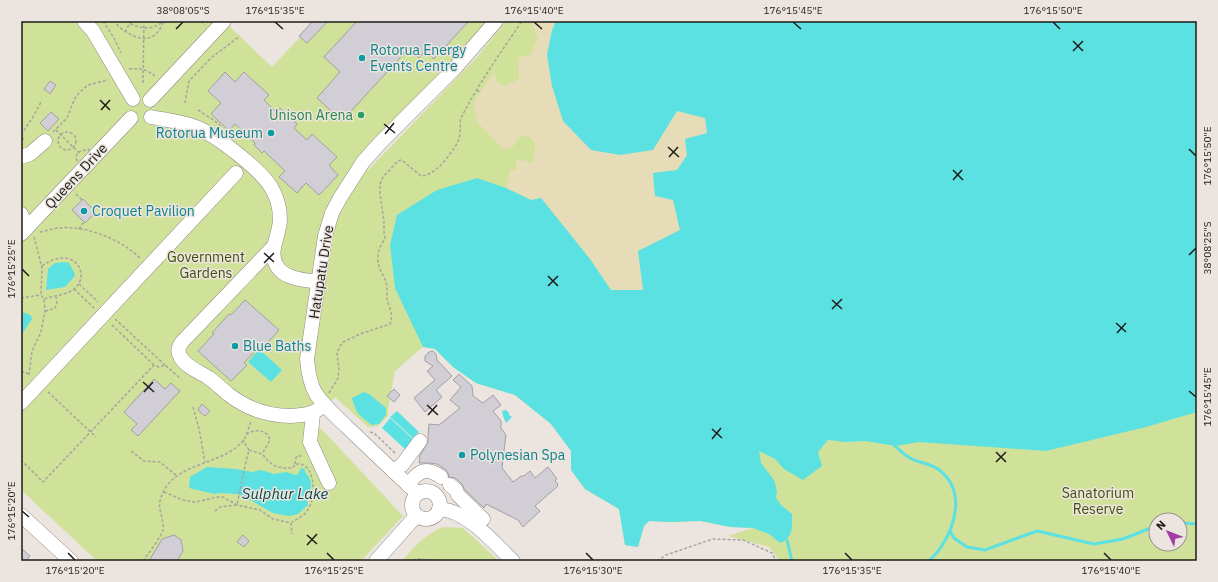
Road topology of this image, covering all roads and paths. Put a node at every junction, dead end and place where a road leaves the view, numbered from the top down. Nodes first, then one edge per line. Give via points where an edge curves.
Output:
1 (84, 21) edge
2 (103, 21) edge
3 (113, 21) edge
4 (126, 21) edge
5 (131, 21) edge
6 (144, 21) edge
7 (224, 21) edge
8 (496, 21) edge
9 (522, 21) edge
10 (130, 24) junction
11 (144, 28) junction
12 (126, 32) junction
13 (240, 36) dead end
14 (144, 38) junction
15 (123, 57) dead end
16 (144, 70) junction
17 (119, 75) junction
18 (155, 76) dead end
19 (143, 83) dead end
20 (477, 90) junction
21 (481, 93) dead end
22 (133, 99) junction
23 (150, 100) junction
24 (41, 102) dead end
25 (184, 103) dead end
26 (198, 110) dead end
27 (151, 117) junction
28 (130, 118) junction
29 (224, 129) dead end
30 (55, 130) junction
31 (60, 135) junction
32 (23, 140) dead end
33 (45, 141) joint
34 (73, 147) junction
35 (21, 157) edge
36 (85, 158) dead end
37 (236, 173) dead end
38 (73, 192) dead end
39 (82, 200) dead end
40 (21, 214) edge
41 (84, 222) dead end
42 (79, 229) junction
43 (30, 232) edge
44 (274, 246) junction
45 (42, 266) junction
46 (149, 266) junction
47 (253, 268) junction
48 (279, 269) junction
49 (318, 282) junction
50 (79, 284) junction
51 (74, 289) junction
52 (40, 294) junction
53 (56, 296) junction
54 (21, 298) edge
55 (44, 299) junction
56 (45, 311) junction
57 (105, 313) junction
58 (154, 365) junction
59 (165, 365) junction
60 (34, 379) junction
61 (181, 380) dead end
62 (21, 403) edge
63 (325, 405) junction
64 (193, 407) dead end
65 (254, 409) junction
66 (312, 414) junction
67 (368, 431) dead end
68 (90, 432) junction
69 (246, 434) junction
70 (96, 437) dead end
71 (243, 440) junction
72 (420, 441) dead end
73 (249, 450) junction
74 (131, 451) dead end
75 (262, 454) junction
76 (400, 458) dead end
77 (21, 460) edge
78 (205, 462) junction
79 (393, 471) junction
80 (177, 476) junction
81 (330, 483) dead end
82 (413, 489) junction
83 (454, 490) junction
84 (164, 492) junction
85 (236, 505) junction
86 (443, 509) junction
87 (215, 511) dead end
88 (21, 515) edge
89 (416, 516) junction
90 (483, 519) dead end
91 (291, 523) junction
92 (292, 534) dead end
93 (71, 561) edge
94 (143, 561) edge
95 (376, 561) edge
96 (403, 561) edge
97 (441, 561) edge
98 (513, 561) edge
99 (657, 561) edge
100 (776, 561) edge

1 - 17 street via 93,30
2 - 15 path
3 - 12 path
4 - 10 path
5 - 10 path
6 - 11 path
7 - 23 street
8 - 49 street, Hatupatu Drive via 455,68 379,144 359,168 329,220
9 - 20 path
10 - 11 path
10 - 12 path
11 - 14 path
11 - 14 path via 154,28 164,21 156,34
12 - 14 path
13 - 25 path via 212,57 189,81
14 - 16 path
16 - 17 path via 128,69
16 - 18 path
16 - 19 path
17 - 22 street
17 - 30 path via 88,85 75,98 67,118
20 - 21 path
20 - 63 path via 460,118 459,138 455,147 442,165 426,176 421,176 400,160 380,184 385,238 378,257 379,268 387,285 392,320 390,324 343,342 337,353 338,378
22 - 23 street via 144,97
22 - 28 street via 128,108
23 - 27 street via 154,108
24 - 32 path via 22,133
26 - 29 path
27 - 28 street via 141,123
27 - 44 street via 187,124 204,131 218,139 259,173 271,187 279,210 280,225
28 - 43 street, Queens Drive
30 - 31 path
30 - 33 path
31 - 34 path
31 - 34 path via 57,139 60,148 68,150
31 - 34 path via 63,132 72,133 76,137
33 - 35 street via 30,154
34 - 36 path
37 - 46 street
38 - 39 path
40 - 43 street
41 - 42 path
42 - 43 path via 58,228
42 - 46 path via 118,241
43 - 45 path
44 - 47 street
44 - 48 street via 274,256
45 - 50 path via 56,258 72,259 80,271
45 - 52 path
46 - 57 street
47 - 48 street
47 - 65 street via 182,342 179,352 188,365
48 - 49 street via 290,276
49 - 63 street, Hatupatu Drive via 308,366 316,394
50 - 51 path
50 - 57 path
51 - 53 path
51 - 57 path
52 - 54 path
52 - 55 path
53 - 55 path
53 - 56 path via 55,308
55 - 56 path
56 - 60 path via 41,332 32,351
57 - 58 path
57 - 59 path
57 - 60 street
58 - 59 path
58 - 68 path
59 - 61 path
60 - 62 street
60 - 68 path
63 - 66 street
63 - 79 street, Hatupatu Drive
64 - 78 path
65 - 66 street via 283,416
65 - 69 path
66 - 81 street via 310,442
67 - 76 path via 374,433
68 - 70 path
68 - 77 path via 43,482
69 - 71 path
69 - 75 path via 262,431 268,435 270,440
71 - 73 path
71 - 78 path via 226,453
72 - 79 street via 402,465
73 - 75 path
73 - 85 path
74 - 80 path via 144,461 160,462
75 - 91 path via 278,467 291,468 295,464 300,464 309,471 313,494 309,508
78 - 80 path
79 - 82 street, Hatupatu Drive
80 - 84 path
82 - 83 street via 417,474 433,472
82 - 86 street via 435,494
82 - 89 street via 411,504
83 - 86 street via 458,499
83 - 90 street
84 - 85 path via 194,502 223,497
84 - 94 path via 159,503 162,532
85 - 87 path via 220,507
85 - 91 path via 260,510 273,519
86 - 89 street via 428,519
86 - 98 street via 467,520
88 - 93 street
89 - 95 street
91 - 92 path
96 - 97 path
99 - 100 path via 666,555 713,539 743,540 772,553

